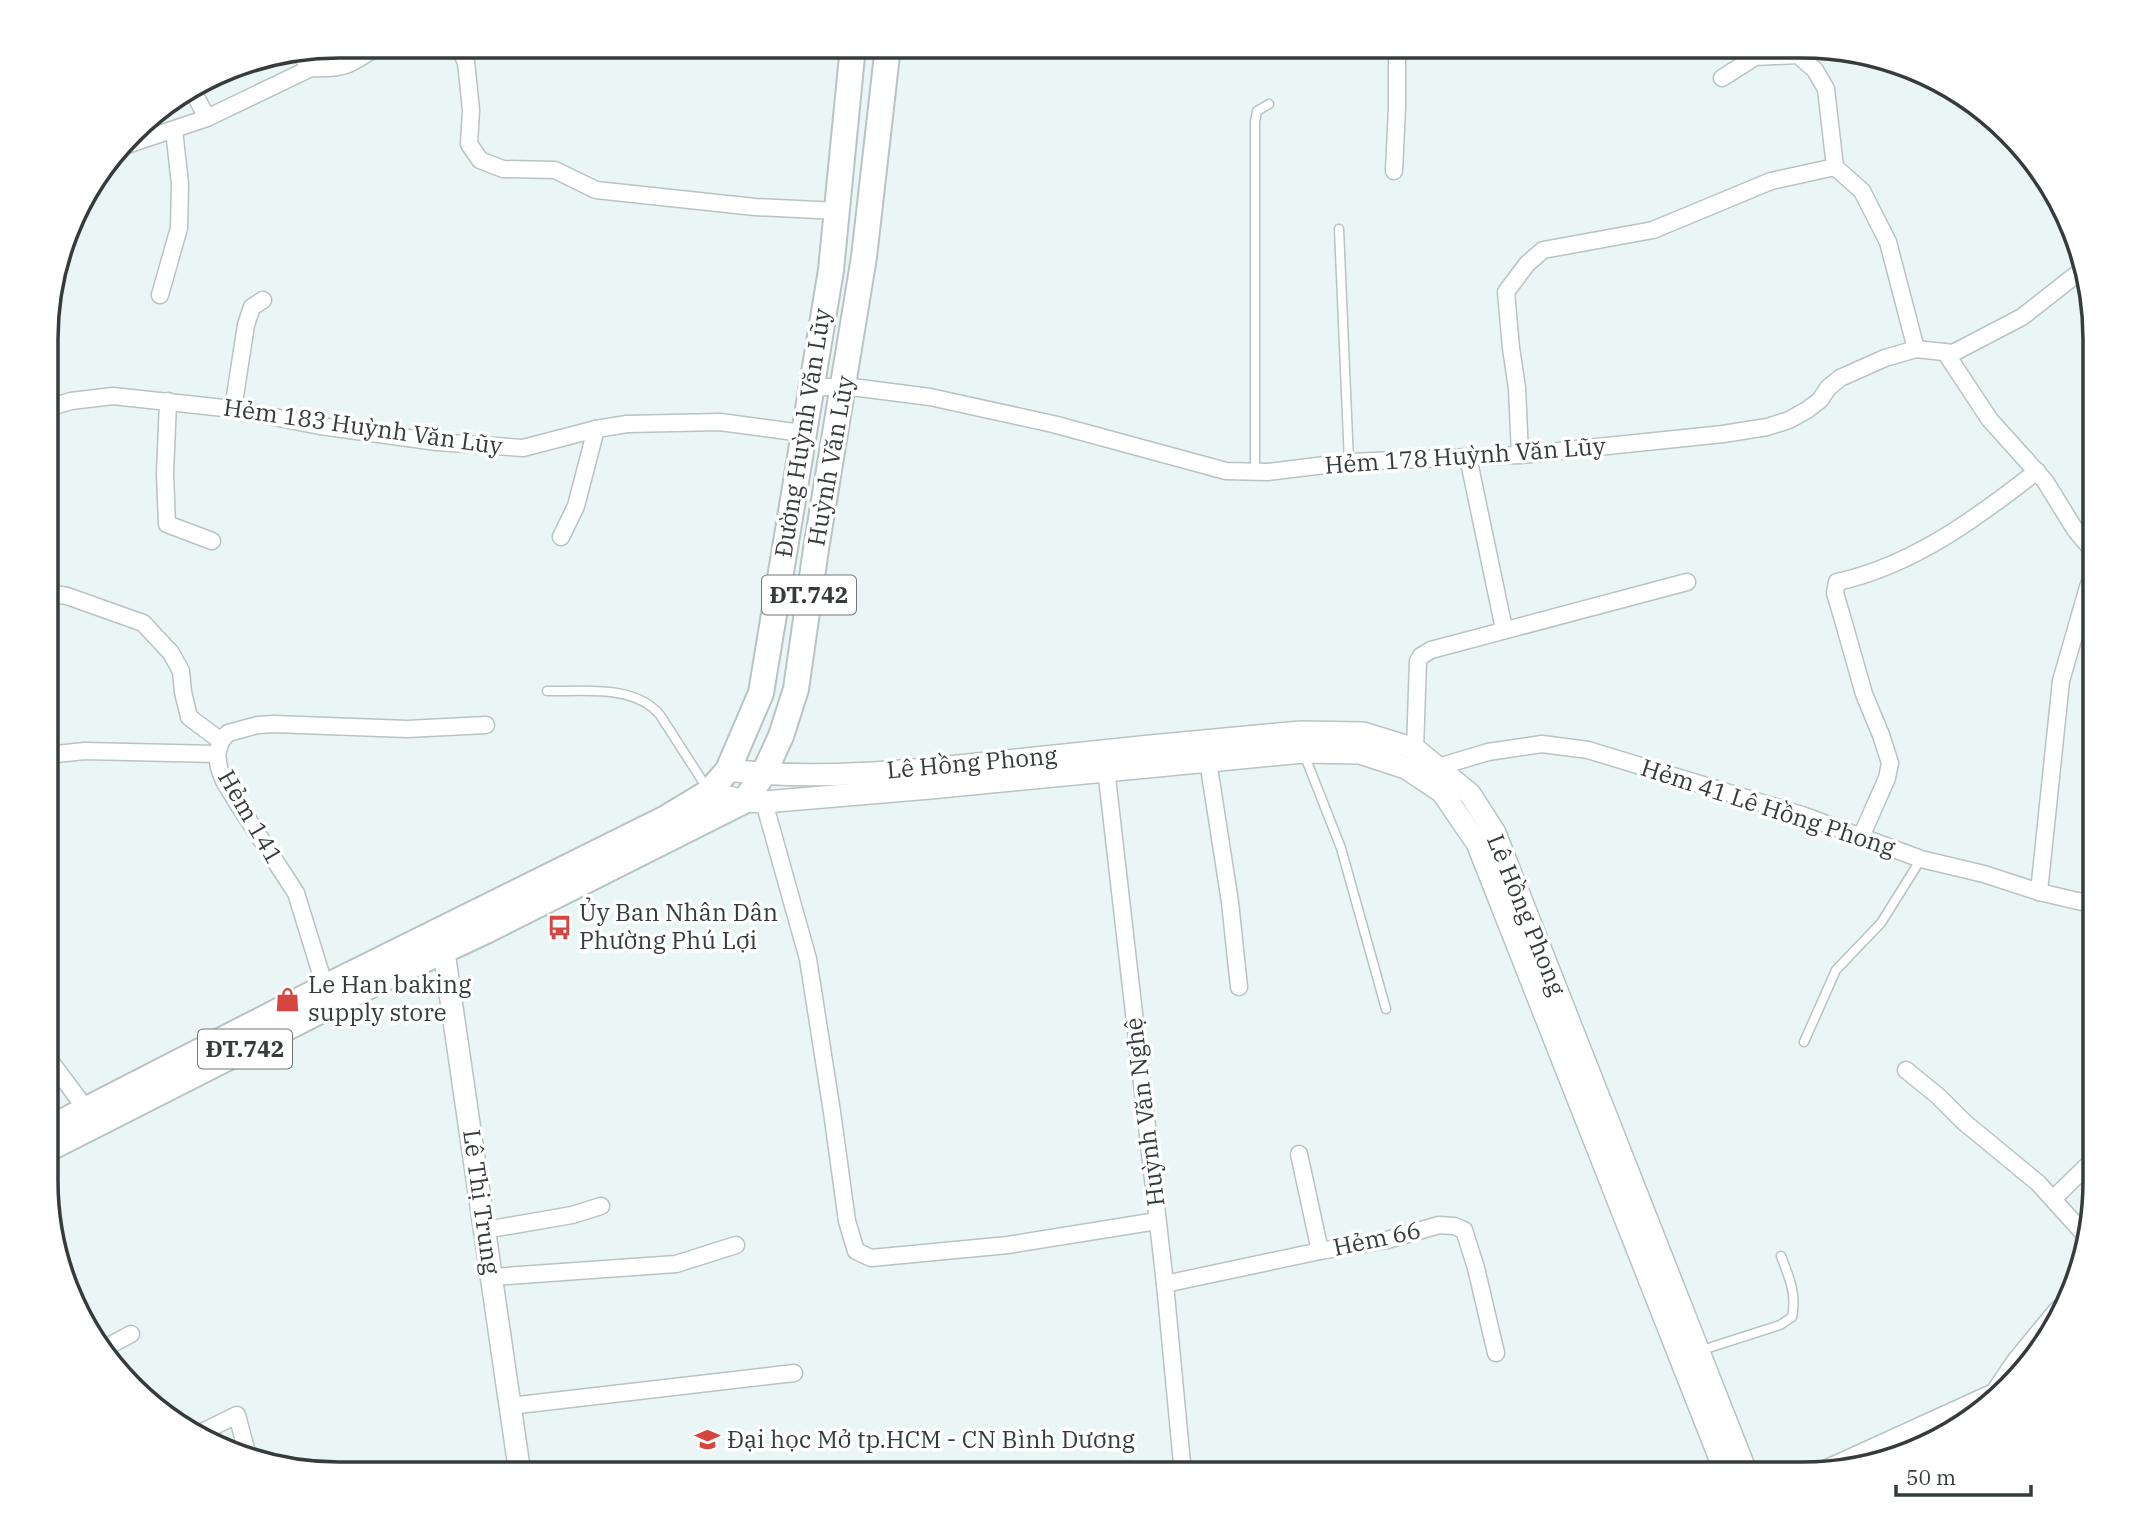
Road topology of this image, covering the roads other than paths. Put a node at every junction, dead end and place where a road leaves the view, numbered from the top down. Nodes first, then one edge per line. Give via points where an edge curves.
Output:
1 (359, 58) edge
2 (464, 58) edge
3 (852, 58) edge
4 (887, 58) edge
5 (1396, 58) edge
6 (1753, 58) edge
7 (1801, 58) edge
8 (304, 60) edge
9 (311, 68) junction
10 (1723, 78) dead end
11 (196, 96) edge
12 (1269, 104) dead end
13 (207, 118) junction
14 (174, 130) junction
15 (139, 141) edge
16 (1835, 167) junction
17 (1394, 171) dead end
18 (838, 211) junction
19 (1339, 229) dead end
20 (2076, 275) edge
21 (160, 295) dead end
22 (263, 300) dead end
23 (1916, 349) junction
24 (1945, 352) junction
25 (844, 386) junction
26 (810, 388) junction
27 (168, 401) junction
28 (58, 405) edge
29 (233, 409) junction
30 (596, 429) junction
31 (802, 433) junction
32 (1520, 455) junction
33 (1468, 457) junction
34 (1349, 462) junction
35 (2037, 471) junction
36 (1255, 473) junction
37 (561, 537) dead end
38 (2083, 539) edge
39 (212, 541) dead end
40 (1687, 582) dead end
41 (58, 595) edge
42 (2083, 604) edge
43 (1504, 629) junction
44 (547, 691) dead end
45 (486, 724) dead end
46 (219, 748) junction
47 (1415, 749) junction
48 (1303, 752) junction
49 (58, 754) edge
50 (1105, 760) junction
51 (1208, 761) junction
52 (1438, 767) junction
53 (728, 770) junction
54 (763, 775) junction
55 (709, 792) junction
56 (754, 801) junction
57 (1861, 837) junction
58 (1921, 859) junction
59 (2039, 892) junction
60 (2083, 902) edge
61 (439, 942) junction
62 (326, 987) junction
63 (1239, 987) dead end
64 (1387, 1009) dead end
65 (1804, 1042) dead end
66 (1906, 1070) dead end
67 (58, 1071) edge
68 (86, 1109) junction
69 (58, 1124) edge
70 (58, 1144) edge
71 (1299, 1154) dead end
72 (2083, 1170) edge
73 (2053, 1199) junction
74 (601, 1206) dead end
75 (1157, 1221) junction
76 (2079, 1228) edge
77 (485, 1230) junction
78 (736, 1245) dead end
79 (1320, 1251) junction
80 (1781, 1256) dead end
81 (492, 1277) junction
82 (1165, 1284) junction
83 (2042, 1328) edge
84 (131, 1334) dead end
85 (111, 1345) edge
86 (1699, 1350) junction
87 (1496, 1353) dead end
88 (794, 1373) dead end
89 (2004, 1376) edge
90 (1982, 1398) edge
91 (510, 1406) junction
92 (207, 1430) edge
93 (245, 1446) edge
94 (1848, 1458) edge
95 (518, 1462) edge
96 (1182, 1462) edge
97 (1721, 1462) edge
98 (1742, 1462) edge

1 - 9 street via 347,66
2 - 18 street via 471,110 469,144 480,160 503,169 555,170 596,190
3 - 18 main road, Đường Huỳnh Văn Lũy / ĐT.742
4 - 25 main road, Huỳnh Văn Lũy / ĐT.742
5 - 17 street
6 - 10 street
7 - 16 street via 1826,89
8 - 9 street
9 - 13 street
11 - 13 street
12 - 36 lane via 1257,111 1255,122
13 - 14 street
14 - 15 street
14 - 21 street via 179,228
16 - 23 street via 1862,191 1888,242
16 - 32 street via 1771,181 1653,230 1543,250 1527,264 1506,292
18 - 26 main road, Đường Huỳnh Văn Lũy / ĐT.742
19 - 34 lane
20 - 24 street, Hẻm 178 Huỳnh Văn Lũy via 2022,317 1953,353
22 - 29 street via 252,307 249,316
23 - 24 street, Hẻm 178 Huỳnh Văn Lũy
23 - 32 street, Hẻm 178 Huỳnh Văn Lũy via 1840,378 1807,410 1767,427
24 - 35 street via 1990,420
25 - 26 street, Hẻm 178 Huỳnh Văn Lũy
25 - 36 street, Hẻm 178 Huỳnh Văn Lũy via 930,397 1053,424 1226,471
25 - 54 main road, Huỳnh Văn Lũy / ĐT.742 via 796,689
26 - 31 main road, Đường Huỳnh Văn Lũy / ĐT.742
27 - 28 street, Hẻm 183 Huỳnh Văn Lũy via 113,396
27 - 29 street, Hẻm 183 Huỳnh Văn Lũy
27 - 39 street via 167,524
29 - 30 street, Hẻm 183 Huỳnh Văn Lũy via 437,442 523,448
30 - 31 street, Hẻm 183 Huỳnh Văn Lũy via 720,422
30 - 37 street via 576,506
31 - 53 main road, Đường Huỳnh Văn Lũy / ĐT.742 via 761,693
32 - 33 street, Hẻm 178 Huỳnh Văn Lũy
33 - 34 street, Hẻm 178 Huỳnh Văn Lũy
33 - 43 street
34 - 36 street, Hẻm 178 Huỳnh Văn Lũy
35 - 38 street
35 - 57 street via 1955,532 1894,562 1837,582 1835,593 1864,694 1890,762
40 - 43 street
41 - 46 street via 143,623 181,671 189,717
42 - 59 street via 2061,681
43 - 47 street via 1421,656
44 - 55 lane via 612,692 652,705
45 - 46 street, Hẻm 141 via 407,729 274,723 228,733
46 - 49 street
46 - 62 street, Hẻm 141 via 223,780 296,893
47 - 50 street, Lê Hồng Phong via 1363,733 1302,732
47 - 52 street, Lê Hồng Phong
48 - 51 street, Lê Hồng Phong
48 - 64 lane via 1341,848
48 - 97 street, Lê Hồng Phong via 1360,753 1406,768 1443,792 1477,843
50 - 51 street, Lê Hồng Phong
50 - 54 street, Lê Hồng Phong
50 - 56 street, Lê Hồng Phong via 916,789
50 - 75 street, Huỳnh Văn Nghệ
51 - 63 street
52 - 57 street, Hẻm 41 Lê Hồng Phong via 1488,752 1542,744 1588,750 1802,814
52 - 86 street, Lê Hồng Phong via 1470,794 1495,833
53 - 54 street, Lê Hồng Phong
53 - 55 main road, Đường Huỳnh Văn Lũy / ĐT.742
54 - 56 main road, Huỳnh Văn Lũy / ĐT.742
55 - 56 street, Lê Hồng Phong
55 - 61 main road, Đường Huỳnh Văn Lũy / ĐT.742
56 - 61 main road, Huỳnh Văn Lũy / ĐT.742
56 - 75 street via 808,960 847,1220 856,1251 871,1258 981,1248
57 - 58 street, Hẻm 41 Lê Hồng Phong
58 - 59 street, Hẻm 41 Lê Hồng Phong
58 - 65 lane via 1881,923 1836,970
59 - 60 street, Hẻm 41 Lê Hồng Phong
61 - 62 main road, Huỳnh Văn Lũy / ĐT.742
61 - 70 main road, Huỳnh Văn Lũy / ĐT.742 via 377,982
61 - 77 street, Lê Thị Trung
62 - 68 main road, Huỳnh Văn Lũy / ĐT.742
66 - 73 street
67 - 68 street
68 - 69 main road, Huỳnh Văn Lũy / ĐT.742
71 - 79 street
72 - 73 street
73 - 76 street
74 - 77 street
75 - 82 street, Huỳnh Văn Nghệ
77 - 81 street, Lê Thị Trung
78 - 81 street via 676,1264
79 - 82 street, Hẻm 66
79 - 87 street, Hẻm 66 via 1387,1240 1439,1225 1464,1230
80 - 86 lane via 1795,1302 1792,1317 1780,1325
81 - 91 street, Lê Thị Trung
82 - 96 street, Huỳnh Văn Nghệ
83 - 89 street
84 - 85 street
86 - 98 street, Lê Hồng Phong
88 - 91 street
90 - 94 street
91 - 95 street, Lê Thị Trung
92 - 93 street via 237,1415

